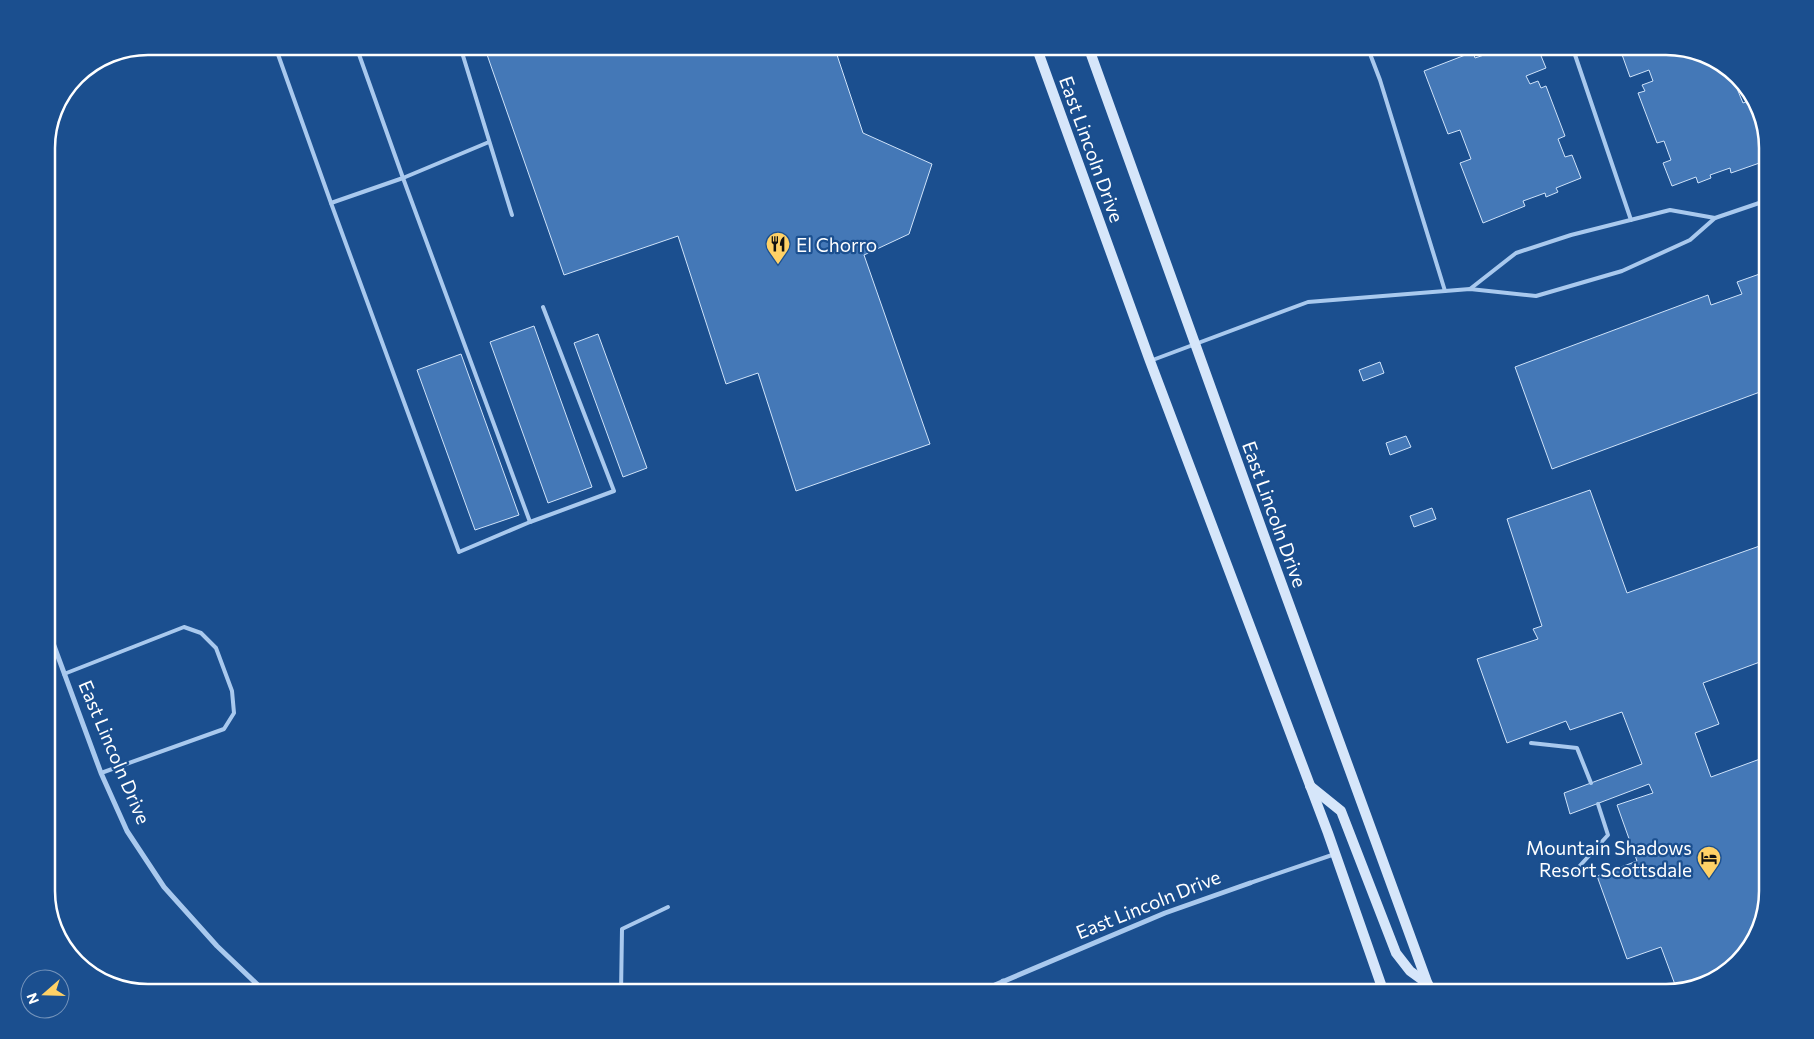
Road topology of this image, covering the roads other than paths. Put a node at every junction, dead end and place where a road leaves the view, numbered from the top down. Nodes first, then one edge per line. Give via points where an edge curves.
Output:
1 (278, 55) edge
2 (359, 55) edge
3 (463, 55) edge
4 (1039, 55) edge
5 (1091, 55) edge
6 (1370, 55) edge
7 (1575, 55) edge
8 (489, 142) junction
9 (403, 178) junction
10 (331, 203) junction
11 (1759, 203) edge
12 (512, 215) dead end
13 (1715, 218) junction
14 (1631, 220) junction
15 (1470, 289) junction
16 (1446, 291) junction
17 (543, 307) dead end
18 (1194, 344) junction
19 (1150, 361) junction
20 (530, 522) junction
21 (55, 649) edge
22 (64, 674) junction
23 (1531, 743) dead end
24 (102, 773) junction
25 (1591, 783) dead end
26 (1310, 785) junction
27 (1598, 804) dead end
28 (1335, 854) junction
29 (1576, 870) dead end
30 (1250, 883) joint
31 (668, 907) dead end
32 (1003, 981) junction
33 (257, 984) edge
34 (621, 984) edge
35 (996, 984) edge
36 (1004, 984) edge
37 (1381, 984) edge
38 (1425, 984) edge
39 (1429, 984) edge

1 - 10 lane
2 - 9 lane
3 - 8 lane
4 - 19 main road, East Lincoln Drive
5 - 18 main road, East Lincoln Drive
6 - 16 lane
7 - 14 lane
8 - 9 lane
8 - 12 lane
9 - 10 lane
9 - 20 lane
10 - 20 lane via 459,552
11 - 13 lane
13 - 14 lane via 1670,210
13 - 15 lane via 1690,240 1643,262 1536,296
14 - 15 lane via 1516,253
15 - 16 lane
16 - 18 lane via 1308,302
17 - 20 lane via 614,491
18 - 19 lane
18 - 39 main road, East Lincoln Drive
19 - 26 main road, East Lincoln Drive
21 - 22 street, East Lincoln Drive
22 - 24 street, East Lincoln Drive
22 - 24 lane via 184,627 201,633 216,648 232,691 234,713 224,729
23 - 25 lane via 1578,748
24 - 33 street, East Lincoln Drive via 127,831 164,887
26 - 28 main road, East Lincoln Drive
26 - 38 main road via 1341,811 1396,954
27 - 29 lane via 1608,835
28 - 30 lane, East Lincoln Drive
28 - 37 main road, East Lincoln Drive
30 - 32 street, East Lincoln Drive via 1165,913
31 - 34 lane via 622,929
32 - 35 street, East Lincoln Drive
32 - 36 street

